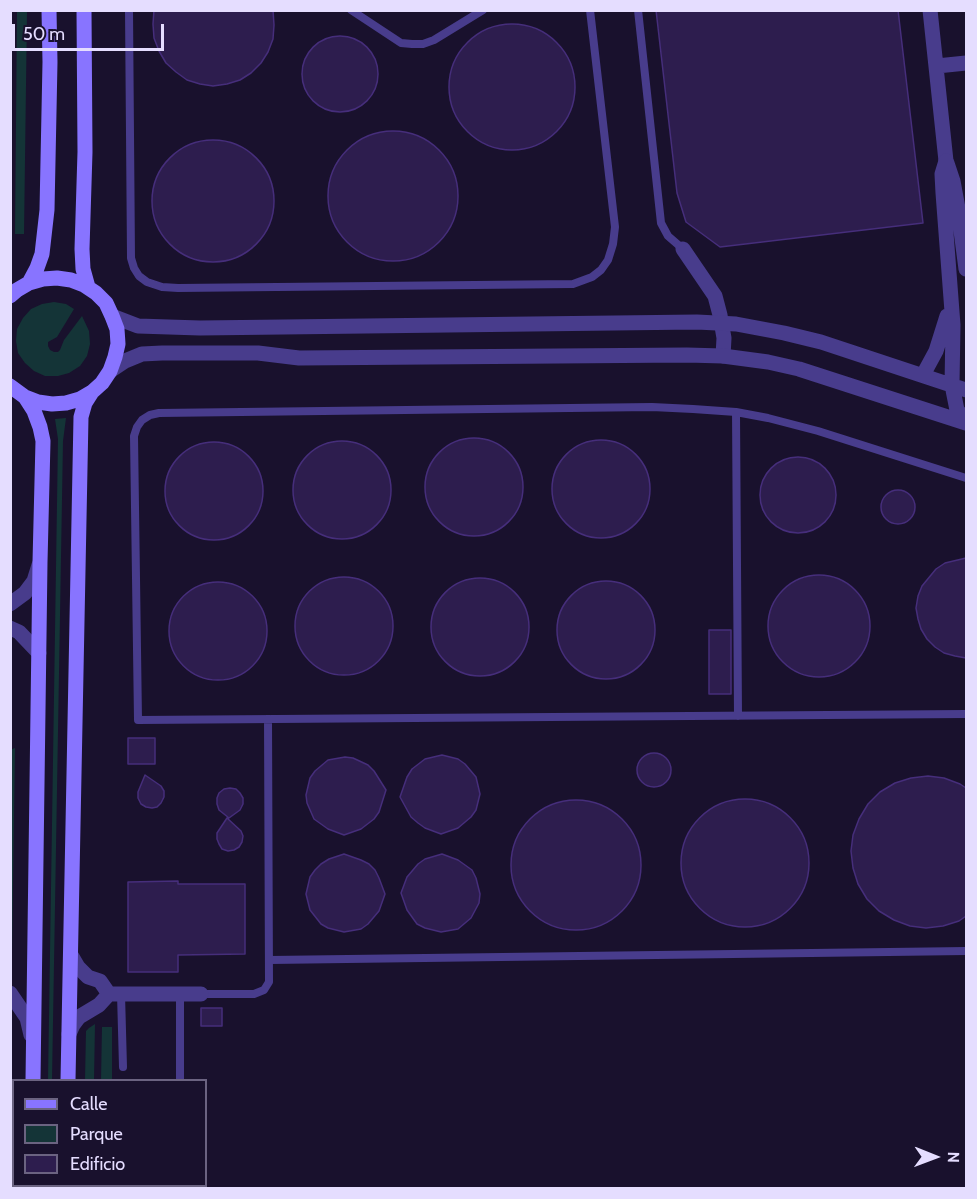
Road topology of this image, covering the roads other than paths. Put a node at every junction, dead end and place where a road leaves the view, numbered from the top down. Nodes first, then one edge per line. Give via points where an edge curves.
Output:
1 (49, 10) edge
2 (84, 10) edge
3 (129, 10) edge
4 (351, 10) edge
5 (483, 10) edge
6 (590, 10) edge
7 (638, 10) edge
8 (930, 10) edge
9 (966, 63) edge
10 (937, 66) junction
11 (946, 161) junction
12 (683, 249) joint
13 (966, 269) edge
14 (29, 283) junction
15 (88, 287) junction
16 (951, 295) junction
17 (10, 296) edge
18 (112, 316) junction
19 (722, 323) junction
20 (723, 356) junction
21 (111, 371) junction
22 (923, 375) junction
23 (15, 390) edge
24 (961, 390) edge
25 (92, 392) junction
26 (736, 412) junction
27 (960, 418) edge
28 (966, 478) edge
29 (40, 562) junction
30 (12, 604) edge
31 (10, 628) edge
32 (39, 653) junction
33 (966, 714) edge
34 (738, 716) junction
35 (268, 719) junction
36 (966, 951) edge
37 (71, 955) junction
38 (270, 960) junction
39 (10, 993) edge
40 (115, 994) junction
41 (180, 994) junction
42 (201, 994) joint
43 (69, 1034) junction
44 (34, 1057) junction
45 (123, 1067) dead end
46 (33, 1079) edge
47 (68, 1079) edge
48 (180, 1079) edge

1 - 14 main road via 47,210 42,254
2 - 15 main road via 82,249
3 - 6 lane via 131,258 139,276 147,282 178,288 573,284 592,278 608,260 615,227
4 - 5 lane via 401,43 423,44
7 - 12 lane via 661,223 668,236
8 - 10 street
9 - 10 street
10 - 11 street
11 - 13 street via 958,208
11 - 16 street via 942,174
12 - 19 street via 715,296
14 - 15 main road via 57,278
14 - 17 main road
15 - 18 main road via 106,303
16 - 22 street via 946,324
16 - 24 street
18 - 19 street via 138,326 200,328
18 - 21 main road via 118,344
19 - 20 street
19 - 22 street via 821,342
20 - 21 street via 299,358 258,353 162,353 142,354
20 - 27 street via 799,369
21 - 25 main road
22 - 24 street
23 - 25 main road via 38,402 52,404 73,401
23 - 29 main road via 34,411 43,441
24 - 27 street
25 - 37 main road via 81,417
26 - 28 lane via 818,431
26 - 34 lane
26 - 35 lane via 640,408 159,413 142,420 134,436 138,720
29 - 30 street via 34,580
29 - 32 main road
31 - 32 street
32 - 44 main road
33 - 34 lane
34 - 35 lane
35 - 38 lane
36 - 38 lane
37 - 40 street via 88,977 100,981
37 - 43 main road
38 - 42 lane via 269,982 259,993
39 - 44 street via 27,1018
40 - 41 street
40 - 43 street via 79,1017
40 - 45 lane
41 - 42 street
41 - 48 lane
43 - 47 main road
44 - 46 main road

